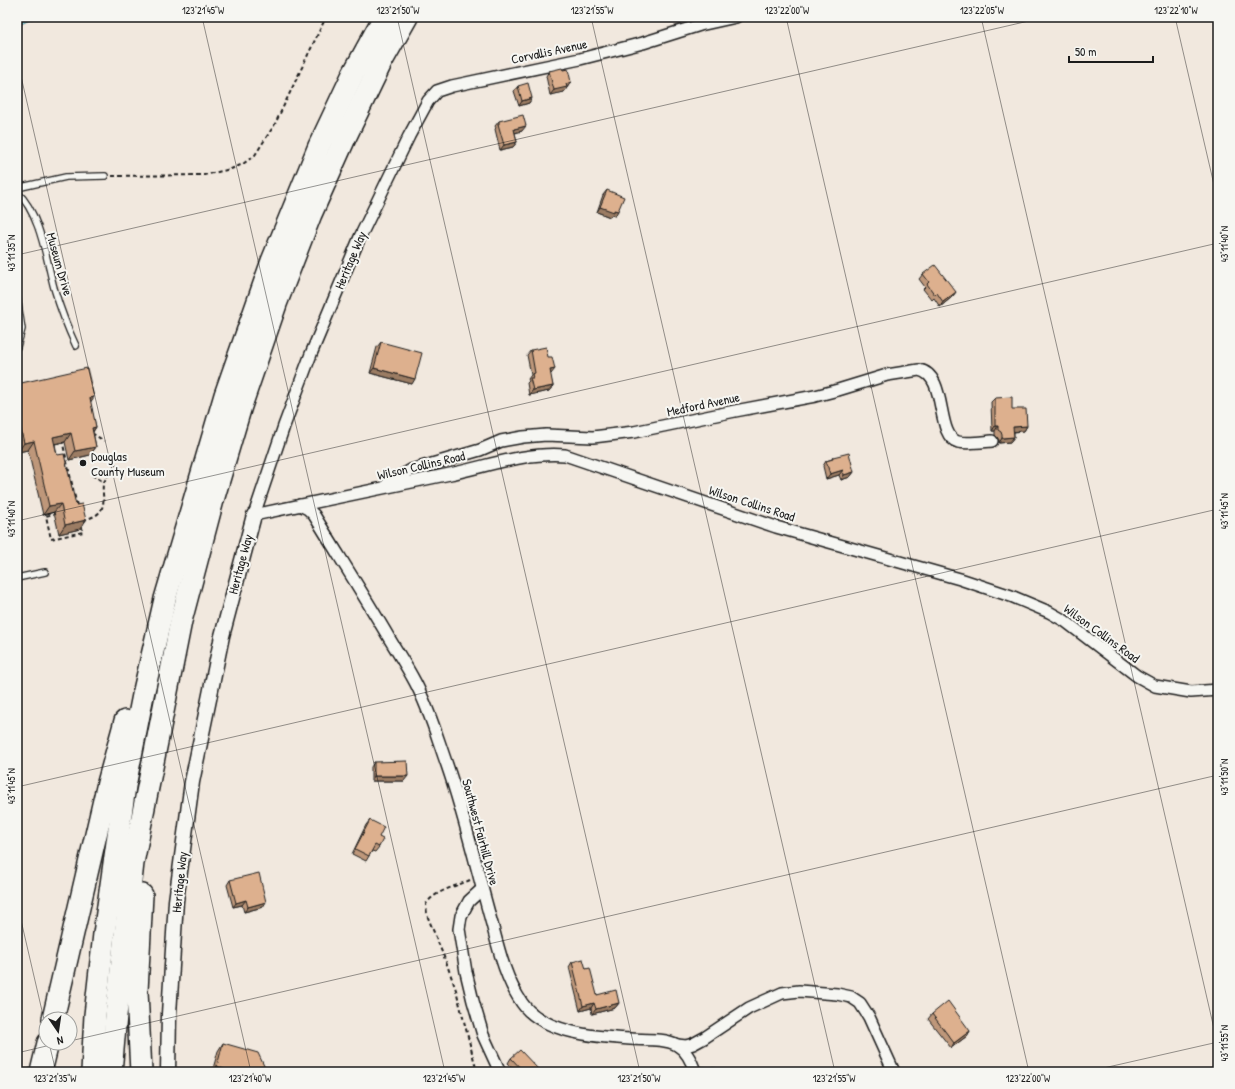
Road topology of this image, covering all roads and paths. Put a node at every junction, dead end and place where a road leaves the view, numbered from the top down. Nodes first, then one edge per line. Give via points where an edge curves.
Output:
1 (326, 17) edge
2 (384, 17) edge
3 (407, 17) edge
4 (736, 17) edge
5 (437, 92) joint
6 (105, 176) joint
7 (17, 188) edge
8 (17, 192) edge
9 (17, 297) edge
10 (76, 346) dead end
11 (17, 347) edge
12 (89, 431) edge
13 (61, 438) edge
14 (104, 441) dead end
15 (992, 442) dead end
16 (116, 464) dead end
17 (92, 474) dead end
18 (104, 482) junction
19 (378, 489) junction
20 (300, 505) junction
21 (77, 509) edge
22 (58, 513) edge
23 (254, 515) junction
24 (45, 572) dead end
25 (17, 578) edge
26 (165, 599) junction
27 (1218, 690) edge
28 (150, 779) junction
29 (482, 889) junction
30 (55, 1011) edge
31 (677, 1045) junction
32 (46, 1051) edge
33 (695, 1071) edge
34 (41, 1072) edge
35 (92, 1072) edge
36 (111, 1072) edge
37 (141, 1072) edge
38 (168, 1072) edge
39 (500, 1072) edge
40 (717, 1072) edge
41 (894, 1072) edge

1 - 6 path via 275,124 254,155 243,164 204,175
2 - 26 highway via 353,74 319,146 272,261 225,395
3 - 28 highway via 382,61 311,214 276,304 241,406 181,621
4 - 5 street, Corvallis Avenue via 700,25 636,45 452,86
5 - 23 street, Heritage Way via 428,101 409,136 360,237 311,354
6 - 7 lane via 66,177
8 - 10 lane, Museum Drive via 29,206 37,222 62,312
9 - 11 lane via 22,329
12 - 14 path
13 - 21 path
15 - 19 street, Medford Avenue via 957,442 951,438 945,426 933,380 923,370 919,370 888,375 815,396 634,432 587,437 546,435 500,441 480,450 411,470
16 - 18 path
17 - 18 path
18 - 22 path via 102,509 92,518 80,520 83,532 51,539 46,516
19 - 20 street, Wilson Collins Road
19 - 27 street, Wilson Collins Road via 498,461 549,454 565,455 776,527 1011,596 1065,621 1137,676 1155,686 1190,692
20 - 23 street, Wilson Collins Road
20 - 29 street, Southwest Fairhill Drive via 314,516 415,683 448,767
23 - 38 street, Heritage Way via 222,636 192,782 176,901
24 - 25 lane
26 - 30 highway via 133,691
26 - 35 highway via 125,786 104,934
28 - 36 highway via 133,863
28 - 37 highway via 137,991
29 - 31 street, Southwest Fairhill Drive via 513,989 527,1010 536,1018 548,1024 593,1036 656,1040
29 - 39 street via 469,901 461,916 459,929 472,1001 483,1035
31 - 33 street via 686,1053
31 - 41 street via 693,1044 749,1008 782,993 799,990 837,994 851,997 860,1003
32 - 34 highway
33 - 40 lane

